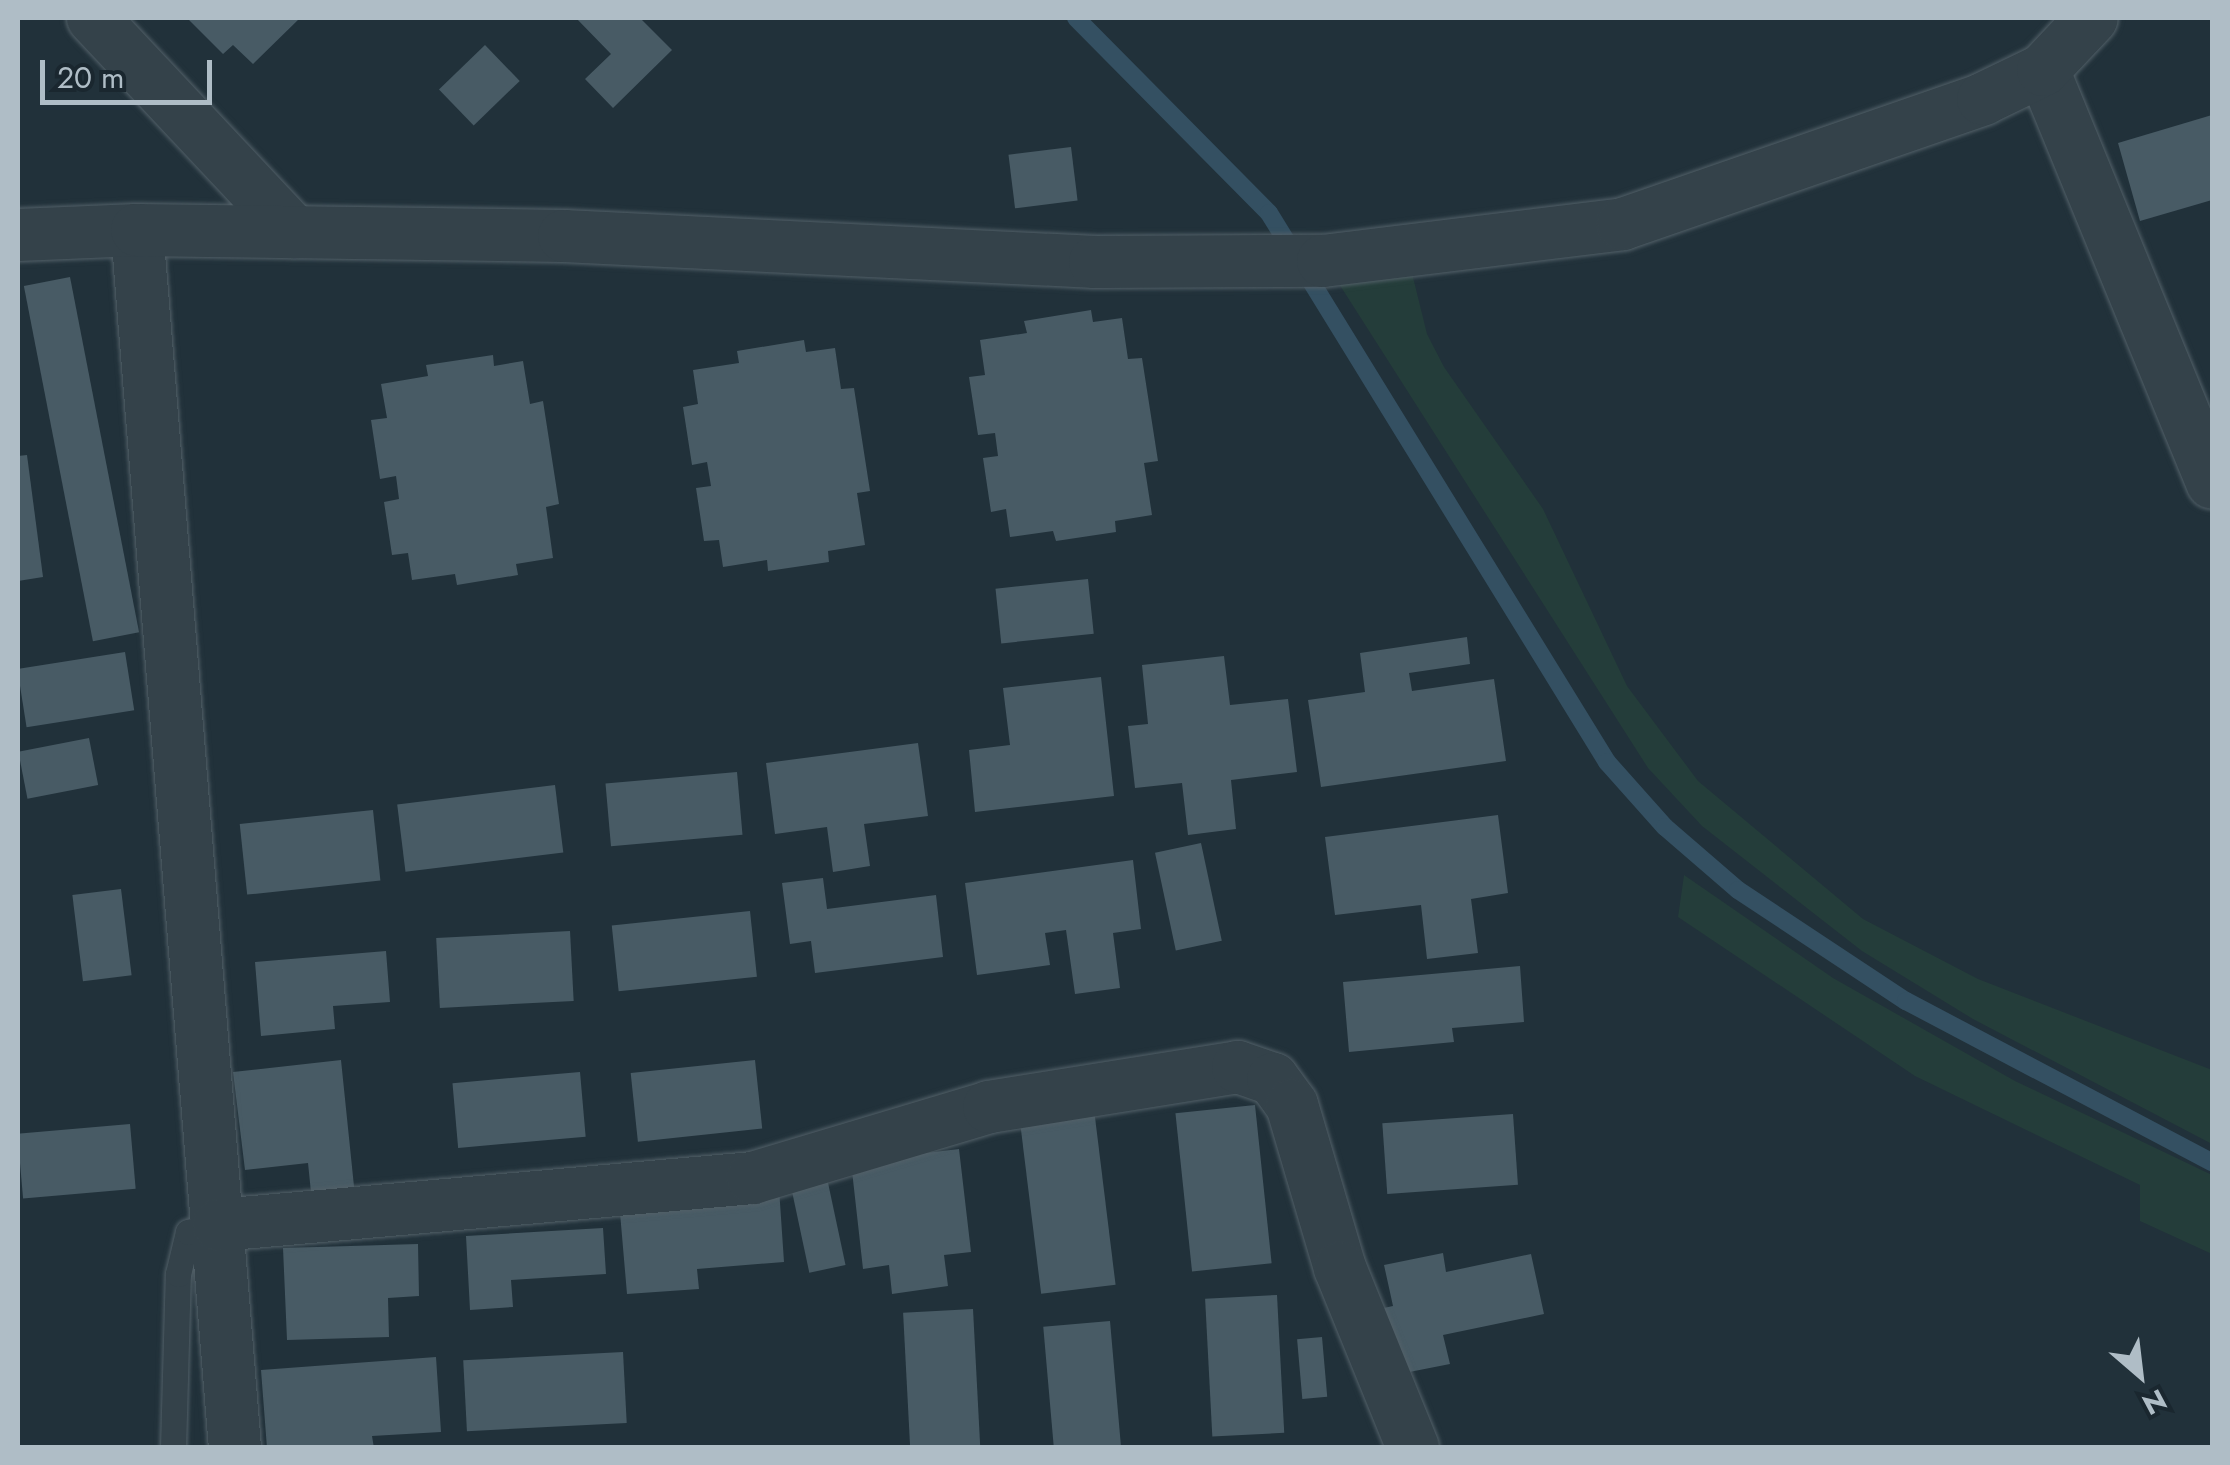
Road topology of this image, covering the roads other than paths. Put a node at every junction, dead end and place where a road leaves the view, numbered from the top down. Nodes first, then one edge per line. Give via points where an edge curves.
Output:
1 (93, 18) edge
2 (2092, 18) edge
3 (2043, 70) junction
4 (137, 230) junction
5 (294, 232) junction
6 (18, 235) edge
7 (2212, 483) edge
8 (220, 1225) junction
9 (173, 1448) edge
10 (235, 1448) edge
11 (1413, 1448) edge

1 - 5 street
2 - 3 street
3 - 5 street via 1983,99 1623,224 1298,262
3 - 7 street
4 - 5 street
4 - 6 street
4 - 8 street
8 - 9 lane via 188,1232 178,1274
8 - 10 street
8 - 11 street via 753,1178 990,1107 1238,1067 1273,1079 1292,1105 1340,1268

